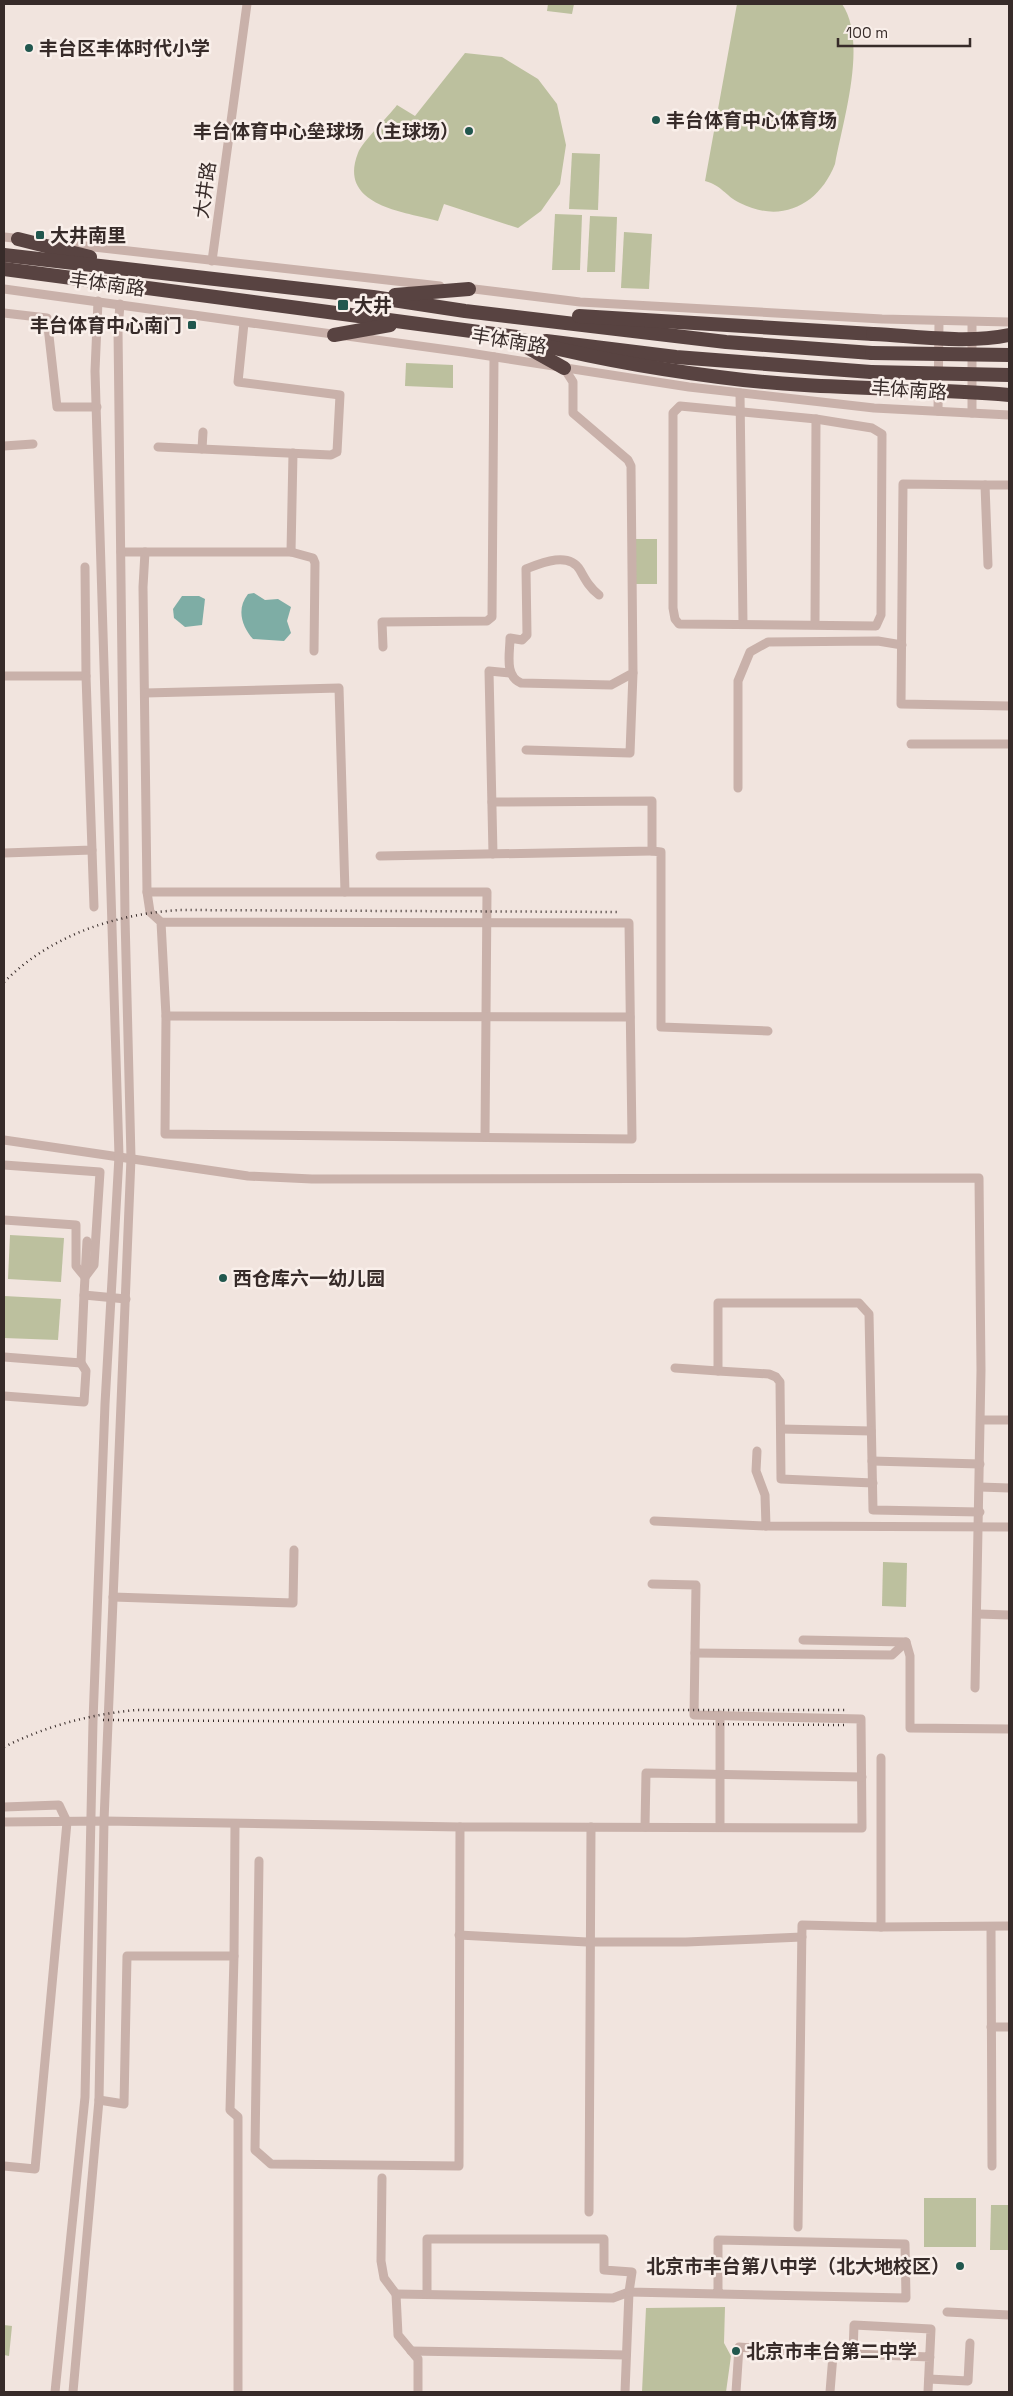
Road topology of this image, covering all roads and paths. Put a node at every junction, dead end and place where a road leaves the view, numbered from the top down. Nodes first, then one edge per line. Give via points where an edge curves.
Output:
1 (247, 4) edge
2 (4, 237) edge
3 (18, 239) junction
4 (4, 255) edge
5 (212, 261) junction
6 (4, 269) edge
7 (135, 269) junction
8 (4, 278) edge
9 (73, 278) junction
10 (4, 289) edge
11 (469, 289) junction
12 (373, 297) junction
13 (98, 301) junction
14 (120, 304) junction
15 (464, 311) junction
16 (4, 313) edge
17 (939, 321) junction
18 (406, 322) junction
19 (972, 322) junction
20 (1009, 322) edge
21 (244, 323) junction
22 (334, 335) junction
23 (1009, 335) edge
24 (507, 336) junction
25 (1009, 355) edge
26 (494, 357) junction
27 (564, 368) junction
28 (1009, 374) edge
29 (740, 393) junction
30 (1009, 395) edge
31 (96, 407) junction
32 (938, 411) junction
33 (740, 412) junction
34 (972, 413) junction
35 (1009, 415) edge
36 (816, 419) junction
37 (203, 432) dead end
38 (33, 444) dead end
39 (4, 446) edge
40 (158, 447) dead end
41 (202, 449) junction
42 (293, 454) junction
43 (985, 485) junction
44 (1009, 485) edge
45 (121, 552) junction
46 (145, 552) junction
47 (291, 552) junction
48 (988, 565) dead end
49 (84, 567) dead end
50 (599, 595) dead end
51 (743, 623) junction
52 (815, 624) junction
53 (902, 645) junction
54 (382, 647) dead end
55 (314, 651) dead end
56 (510, 673) junction
57 (633, 673) junction
58 (4, 676) edge
59 (86, 676) junction
60 (145, 693) junction
61 (1009, 706) edge
62 (911, 744) dead end
63 (1009, 744) edge
64 (526, 750) dead end
65 (738, 788) dead end
66 (492, 802) junction
67 (92, 850) junction
68 (652, 851) junction
69 (4, 853) edge
70 (493, 854) junction
71 (380, 856) dead end
72 (147, 892) junction
73 (345, 892) junction
74 (94, 907) dead end
75 (161, 922) junction
76 (487, 922) junction
77 (166, 1016) junction
78 (486, 1016) junction
79 (630, 1017) junction
80 (768, 1031) dead end
81 (485, 1137) junction
82 (4, 1140) edge
83 (120, 1156) junction
84 (131, 1158) junction
85 (4, 1165) edge
86 (4, 1220) edge
87 (86, 1241) dead end
88 (85, 1277) junction
89 (84, 1295) junction
90 (111, 1298) junction
91 (126, 1299) junction
92 (4, 1357) edge
93 (81, 1363) junction
94 (675, 1368) dead end
95 (718, 1370) junction
96 (4, 1396) edge
97 (981, 1420) junction
98 (1009, 1420) edge
99 (781, 1429) junction
100 (871, 1431) junction
101 (757, 1451) dead end
102 (872, 1461) junction
103 (980, 1464) junction
104 (873, 1483) junction
105 (980, 1487) junction
106 (1009, 1488) edge
107 (980, 1512) junction
108 (654, 1521) dead end
109 (766, 1526) junction
110 (1009, 1527) edge
111 (980, 1528) junction
112 (294, 1550) dead end
113 (652, 1584) dead end
114 (113, 1597) junction
115 (978, 1614) junction
116 (1009, 1615) edge
117 (803, 1640) dead end
118 (906, 1642) junction
119 (695, 1653) junction
120 (975, 1688) dead end
121 (720, 1714) junction
122 (1009, 1730) edge
123 (881, 1758) dead end
124 (719, 1775) junction
125 (862, 1777) junction
126 (4, 1807) edge
127 (104, 1821) junction
128 (4, 1822) edge
129 (68, 1822) junction
130 (91, 1822) junction
131 (235, 1824) junction
132 (460, 1827) junction
133 (591, 1827) junction
134 (645, 1827) junction
135 (720, 1827) junction
136 (259, 1861) dead end
137 (1009, 1926) edge
138 (881, 1927) junction
139 (991, 1927) junction
140 (459, 1935) junction
141 (802, 1937) junction
142 (591, 1942) junction
143 (234, 1956) junction
144 (991, 2027) junction
145 (1009, 2027) edge
146 (99, 2100) junction
147 (4, 2166) edge
148 (992, 2166) dead end
149 (382, 2178) dead end
150 (589, 2212) dead end
151 (798, 2227) dead end
152 (629, 2292) junction
153 (396, 2294) junction
154 (427, 2294) junction
155 (718, 2294) junction
156 (947, 2312) dead end
157 (1009, 2314) edge
158 (970, 2342) dead end
159 (411, 2350) junction
160 (626, 2355) junction
161 (930, 2357) junction
162 (929, 2380) junction
163 (56, 2392) edge
164 (73, 2392) edge
165 (238, 2392) edge
166 (418, 2392) edge
167 (626, 2392) edge
168 (736, 2392) edge
169 (830, 2392) edge
170 (928, 2392) edge

1 - 5 street, 大井路
2 - 3 street, 丰体南路
3 - 5 street, 丰体南路
3 - 7 highway
4 - 7 highway, 丰体南路
5 - 11 street, 丰体南路
6 - 9 highway, 丰体南路
7 - 12 highway, 丰体南路
8 - 9 highway
9 - 18 highway, 丰体南路
10 - 13 street, 丰体南路
11 - 12 highway
11 - 17 street, 丰体南路 via 580,302
12 - 15 highway, 丰体南路
13 - 14 street, 丰体南路
13 - 31 street
14 - 21 street, 丰体南路
14 - 45 street
15 - 23 highway, bridge via 959,338
15 - 25 highway, 丰体南路, bridge via 726,342 872,353
16 - 31 street via 47,318 57,407
17 - 19 street, 丰体南路
17 - 32 street
18 - 22 highway
18 - 24 highway, 丰体南路
19 - 20 street, 丰体南路
19 - 34 street
21 - 22 street, 丰体南路
21 - 42 street via 238,382 340,395 337,452 331,455
22 - 26 street, 丰体南路
24 - 27 highway
24 - 28 highway, 丰体南路, bridge via 676,357 871,372
24 - 30 highway, bridge via 573,354 720,377 888,390
26 - 27 street, 丰体南路
26 - 54 street via 492,618 487,621 382,622
27 - 29 street, 丰体南路
27 - 57 street via 573,382 574,413 631,466
29 - 32 street, 丰体南路 via 874,408
29 - 33 street
31 - 83 street
32 - 34 street, 丰体南路
33 - 36 street
33 - 51 street
33 - 51 street via 680,406 673,413 673,608 678,624
34 - 35 street, 丰体南路
36 - 52 street
36 - 52 street via 872,428 882,434 881,615 876,626
37 - 41 street
38 - 39 street
40 - 41 street
41 - 42 street
42 - 47 street
43 - 44 street
43 - 48 street
43 - 53 street via 903,484
45 - 46 street
45 - 84 street
46 - 47 street
46 - 60 street
47 - 55 street via 313,558 315,563
49 - 59 street
50 - 56 street via 591,589 579,568 569,561 544,562 526,569 526,635 522,640 510,638
51 - 52 street
53 - 61 street via 901,704
53 - 65 street via 878,641 768,642 750,652 738,681
56 - 57 street via 521,683 610,685
56 - 66 street via 489,671
57 - 64 street via 630,753
58 - 59 street
59 - 67 street
60 - 72 street
60 - 73 street via 339,688
62 - 63 street
66 - 68 street via 652,801
66 - 70 street
67 - 69 street
67 - 74 street
68 - 70 street
68 - 80 street via 661,852 661,1027
70 - 71 street
72 - 73 street
72 - 75 street via 150,912
73 - 76 street via 488,892
75 - 76 street
75 - 77 street
76 - 78 street
76 - 79 street via 629,923
77 - 78 street
77 - 81 street via 165,1134
78 - 79 street
78 - 81 street
79 - 81 street via 632,1139
82 - 83 street
83 - 84 street
83 - 90 street
84 - 91 street
84 - 97 street via 248,1176 312,1179 979,1178
85 - 88 street via 100,1172 94,1264
86 - 88 street via 76,1225 76,1266
87 - 88 street
88 - 89 street
89 - 90 street
89 - 93 street
90 - 91 street
90 - 130 street via 92,1721
91 - 114 street
92 - 93 street
93 - 96 street via 86,1371 84,1402
94 - 95 street
95 - 99 street via 776,1377 780,1382
95 - 100 street via 718,1303 859,1303 869,1314
97 - 98 street
97 - 103 street
99 - 100 street
99 - 104 street via 781,1479
100 - 102 street
101 - 109 street via 756,1471 765,1495
102 - 103 street
102 - 104 street
103 - 105 street
104 - 107 street via 873,1510
105 - 106 street
105 - 107 street
107 - 111 street
108 - 109 street
109 - 111 street
110 - 111 street
111 - 115 street
112 - 114 street via 293,1602
113 - 119 street via 696,1585
114 - 127 street
115 - 116 street
115 - 120 street
117 - 118 street
118 - 119 street via 892,1654
118 - 122 street via 910,1656 910,1728
119 - 121 street via 694,1715
121 - 124 street
121 - 125 street via 861,1719
123 - 138 street
124 - 125 street
124 - 134 street via 646,1773
124 - 135 street
125 - 135 street via 862,1828
126 - 129 street via 59,1805
127 - 130 street
127 - 131 street
127 - 146 street
128 - 129 street
129 - 130 street
129 - 147 street via 35,2169
130 - 163 street via 85,2098
131 - 132 street
131 - 143 street
132 - 133 street
132 - 140 street
133 - 134 street
133 - 142 street
134 - 135 street
136 - 140 street via 255,2150 271,2164 459,2166
137 - 139 street
138 - 139 street
138 - 141 street via 802,1925
139 - 144 street
140 - 142 street
141 - 142 street
141 - 151 street
142 - 150 street
143 - 146 street via 127,1956 124,2104
143 - 165 street via 230,2110 238,2117
144 - 145 street
144 - 148 street
146 - 164 street
149 - 153 street via 384,2278
152 - 154 street via 612,2298
152 - 154 street via 632,2272 604,2270 604,2239 427,2239
152 - 155 street
152 - 160 street
153 - 154 street
153 - 159 street via 398,2334
155 - 155 street via 906,2298 905,2244 718,2240
156 - 157 street
158 - 162 street via 968,2381
159 - 160 street
159 - 166 street via 418,2359
160 - 167 street
161 - 161 street via 931,2329 854,2325 853,2354
161 - 162 street
162 - 170 street
168 - 169 street via 739,2347 833,2355

